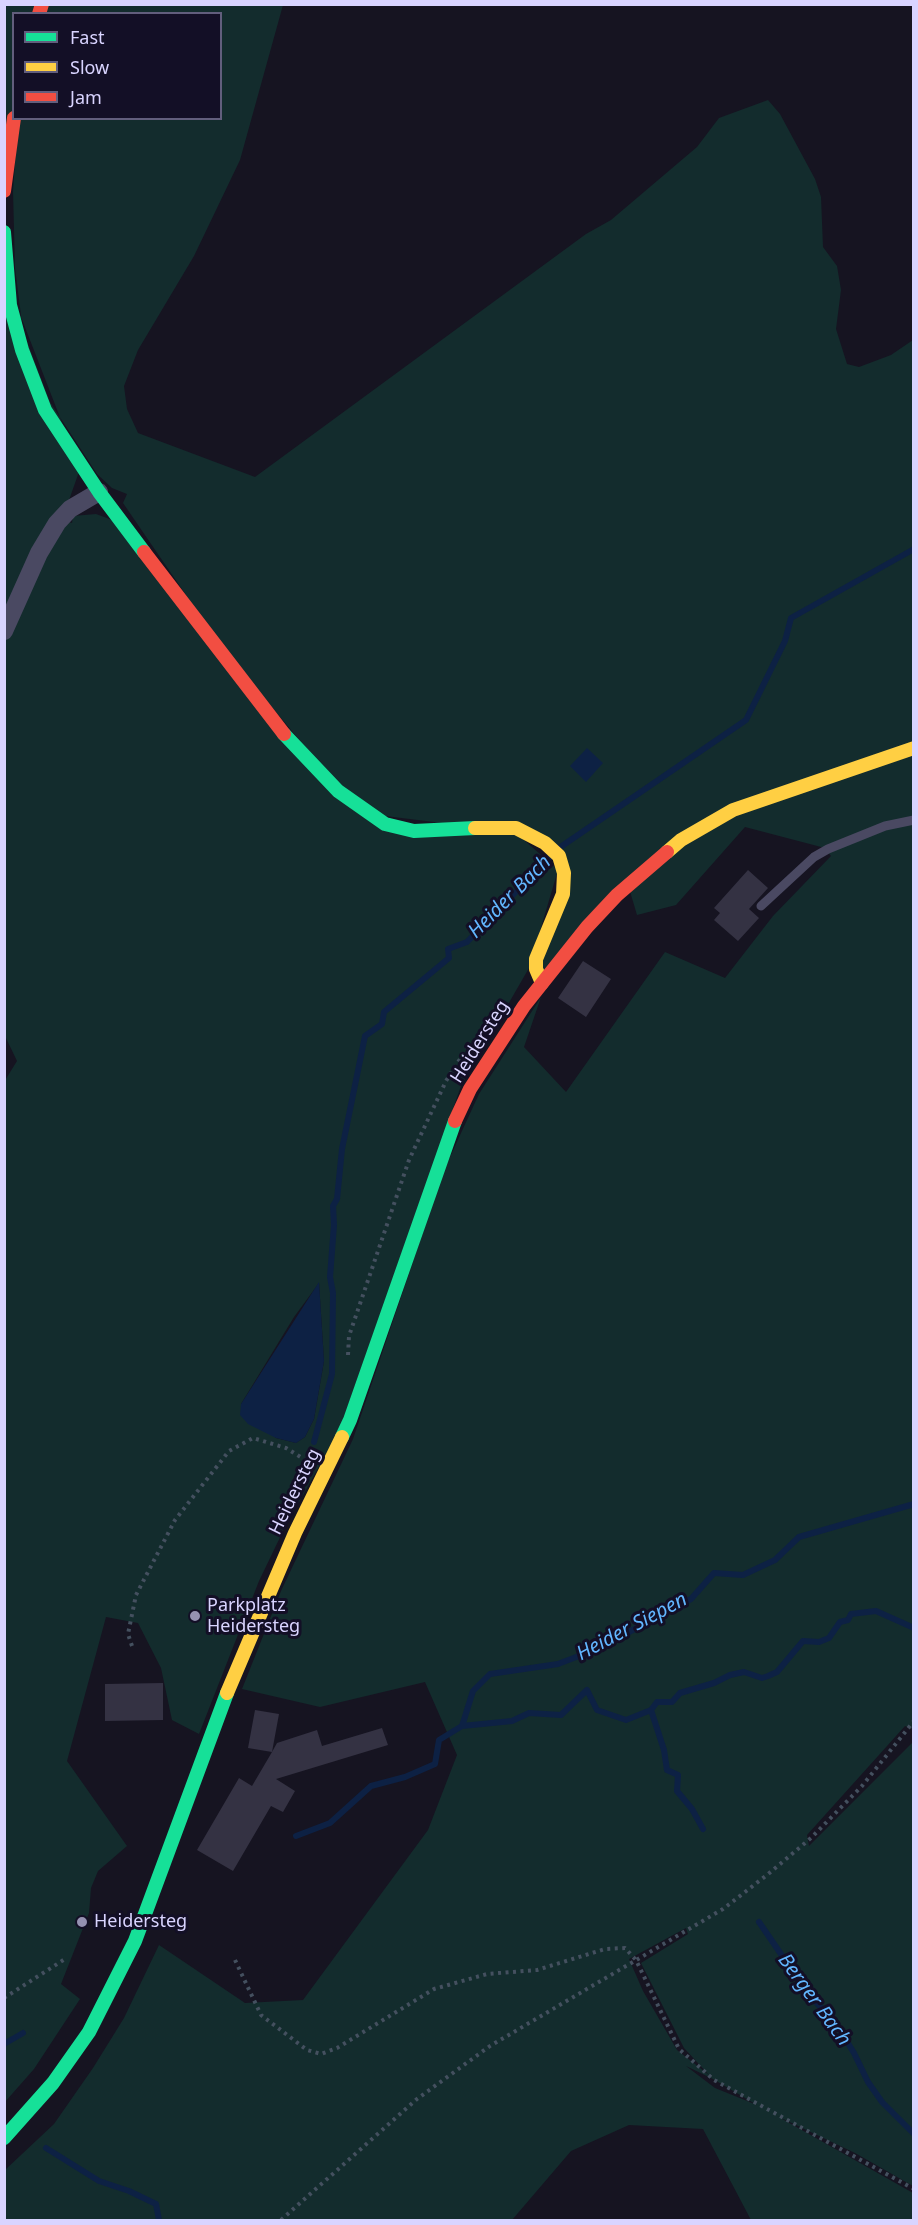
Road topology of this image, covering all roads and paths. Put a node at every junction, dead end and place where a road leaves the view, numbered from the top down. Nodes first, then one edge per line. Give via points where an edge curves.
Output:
1 (14, 120) edge
2 (4, 191) edge
3 (4, 232) edge
4 (99, 492) junction
5 (4, 631) edge
6 (914, 748) edge
7 (914, 820) edge
8 (761, 906) dead end
9 (542, 983) junction
10 (325, 1473) junction
11 (132, 1646) dead end
12 (914, 1721) edge
13 (65, 1959) dead end
14 (235, 1960) dead end
15 (636, 1960) junction
16 (4, 1998) edge
17 (4, 2138) edge
18 (914, 2189) edge
19 (281, 2220) edge

1 - 2 main road
3 - 4 main road via 10,305 33,382 61,437
4 - 5 street via 70,509 57,523
4 - 9 main road via 284,735 338,791 375,819 396,828 511,828 527,832 555,851 563,868 564,885 536,959
6 - 9 main road, Heidersteg via 715,819 681,840 617,895
7 - 8 lane via 885,826 828,849
9 - 10 main road, Heidersteg via 497,1045 452,1127 358,1399
10 - 11 path via 286,1448 253,1438 229,1451 175,1520 136,1595 128,1634
10 - 17 main road, Heidersteg via 240,1657 143,1923 120,1973 72,2056
12 - 15 path via 862,1786 811,1838 723,1910
13 - 16 path
14 - 15 path via 261,2014 307,2050 321,2054 434,1989 487,1974 537,1970 605,1949 625,1948
15 - 18 path via 678,2049 714,2080
15 - 19 path via 490,2046 417,2099

